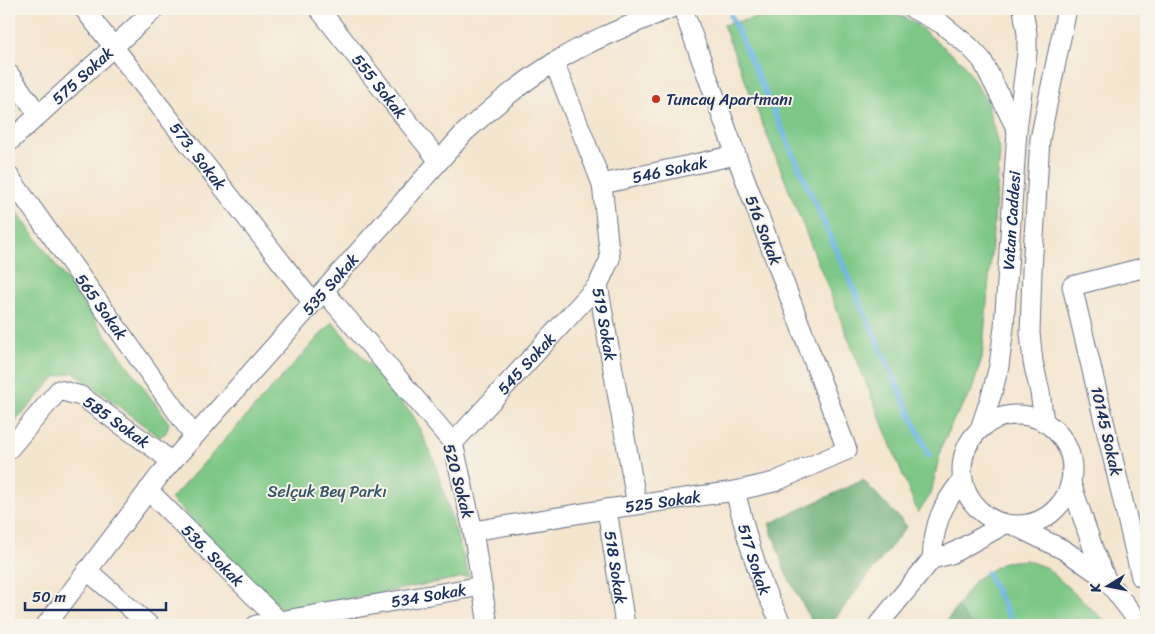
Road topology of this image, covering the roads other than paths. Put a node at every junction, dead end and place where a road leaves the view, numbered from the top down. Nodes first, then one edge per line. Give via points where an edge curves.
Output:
1 (84, 9) edge
2 (155, 9) edge
3 (319, 9) edge
4 (668, 9) edge
5 (684, 9) edge
6 (913, 9) edge
7 (1023, 9) edge
8 (1067, 9) edge
9 (113, 48) junction
10 (554, 62) junction
11 (9, 74) edge
12 (38, 114) junction
13 (1017, 130) junction
14 (9, 142) edge
15 (736, 155) junction
16 (439, 161) junction
17 (9, 176) edge
18 (602, 184) junction
19 (1146, 267) edge
20 (598, 285) junction
21 (318, 297) junction
22 (1044, 422) junction
23 (980, 429) junction
24 (194, 436) junction
25 (11, 442) edge
26 (453, 443) junction
27 (847, 450) joint
28 (171, 462) junction
29 (963, 478) junction
30 (1071, 483) junction
31 (148, 490) junction
32 (734, 491) junction
33 (637, 505) junction
34 (607, 509) junction
35 (1010, 525) junction
36 (473, 532) junction
37 (932, 559) junction
38 (87, 570) junction
39 (1143, 576) edge
40 (1108, 582) junction
41 (482, 586) junction
42 (279, 621) junction
43 (46, 625) edge
44 (149, 625) edge
45 (256, 625) edge
46 (488, 625) edge
47 (625, 625) edge
48 (782, 625) edge
49 (878, 625) edge
50 (1141, 625) edge

1 - 9 street, 573. Sokak
2 - 9 street, 575 Sokak
3 - 16 street, 555 Sokak
4 - 10 street, 535 Sokak
5 - 15 street, 516 Sokak
6 - 13 street via 942,24 982,60
7 - 13 street, Vatan Caddesi via 1027,53
8 - 22 street, Vatan Caddesi via 1040,139 1032,260 1030,332
9 - 12 street, 575 Sokak
9 - 21 street, 573. Sokak
10 - 16 street, 535 Sokak via 509,94 465,132
10 - 18 street, 519 Sokak
11 - 12 street
12 - 14 street, 575 Sokak
13 - 23 street, Vatan Caddesi via 1004,328 999,366
15 - 18 street, 546 Sokak
15 - 27 street, 516 Sokak
16 - 21 street, 535 Sokak
17 - 24 street, 565 Sokak
18 - 20 street, 519 Sokak via 610,259
19 - 39 street, 10145 Sokak via 1072,286
20 - 26 street, 545 Sokak
20 - 33 street, 519 Sokak
21 - 24 street, 535 Sokak
21 - 26 street, 520 Sokak
22 - 23 street, Vatan Caddesi via 1028,416 1011,415
22 - 30 street, Vatan Caddesi via 1058,433 1068,448 1072,464
23 - 29 street, Vatan Caddesi via 969,443 963,460
24 - 28 street, 535 Sokak
25 - 28 street, 585 Sokak via 59,390 81,396
26 - 36 street, 520 Sokak
27 - 32 street, 525 Sokak via 774,482
28 - 31 street, 535 Sokak
29 - 35 street, Vatan Caddesi via 969,497 980,512 996,522
29 - 37 street via 949,495 941,512 934,534
30 - 35 street, Vatan Caddesi via 1063,501 1050,515 1034,523
30 - 40 street
31 - 38 street, 535 Sokak
31 - 42 street, 536. Sokak
32 - 33 street, 525 Sokak
32 - 48 street, 517 Sokak via 764,586
33 - 34 street, 525 Sokak
34 - 36 street, 525 Sokak
34 - 47 street, 518 Sokak
35 - 37 street via 951,554
35 - 40 street via 1064,550
36 - 41 street, 520 Sokak
37 - 49 street
38 - 43 street, 535 Sokak
38 - 44 street
39 - 40 street
40 - 50 street
41 - 42 street, 534 Sokak
41 - 46 street, 520 Sokak
42 - 45 street, 534 Sokak

